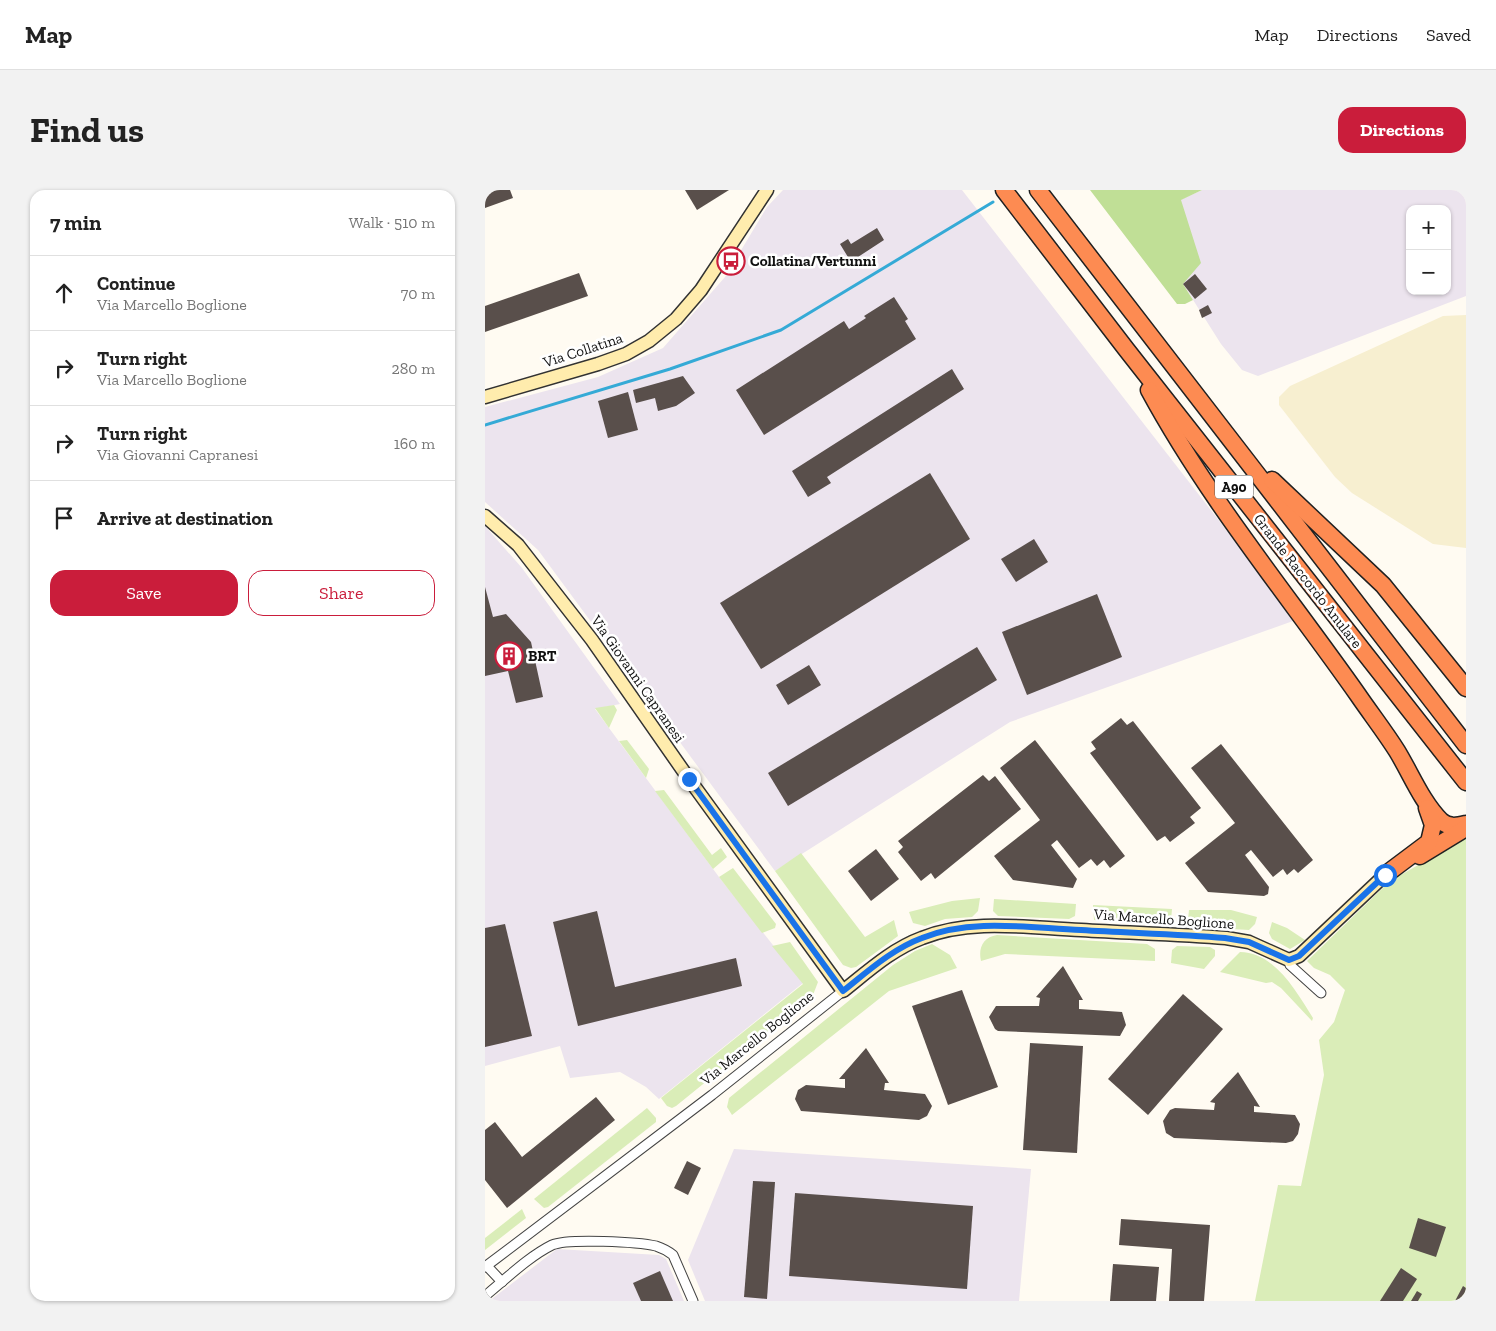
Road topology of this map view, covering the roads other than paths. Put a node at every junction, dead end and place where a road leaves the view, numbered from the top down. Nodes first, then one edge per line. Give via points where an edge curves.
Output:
1 (767, 190) edge
2 (1005, 190) edge
3 (1038, 190) edge
4 (1126, 349) junction
5 (485, 397) edge
6 (1230, 439) junction
7 (485, 516) edge
8 (1466, 688) edge
9 (1466, 745) edge
10 (1466, 782) edge
11 (1425, 801) junction
12 (1466, 824) edge
13 (1466, 828) edge
14 (1385, 875) junction
15 (1289, 960) junction
16 (843, 991) junction
17 (1321, 993) dead end
18 (486, 1266) edge
19 (502, 1282) junction
20 (485, 1296) edge
21 (693, 1301) edge

1 - 5 street, Via Collatina via 701,290 676,319 649,341 613,359
2 - 4 highway, Grande Raccordo Anulare / A90
3 - 6 highway, Grande Raccordo Anulare / A90
4 - 10 highway, Grande Raccordo Anulare / A90
4 - 11 highway via 1202,480 1396,750
6 - 8 highway via 1383,586
6 - 9 highway, Grande Raccordo Anulare / A90
7 - 16 street, Via Giovanni Capranesi via 517,545 587,634
11 - 12 highway via 1444,823 1454,827
11 - 14 highway via 1433,825 1429,842
13 - 14 highway
14 - 15 street via 1299,956
15 - 16 street, Via Marcello Boglione via 1249,942 1225,938 1008,926 968,927 914,941
15 - 17 street, Via Marcello Boglione via 1290,965
16 - 18 street, Via Marcello Boglione
18 - 19 street
19 - 20 street
19 - 21 street via 558,1242 650,1245 673,1255

